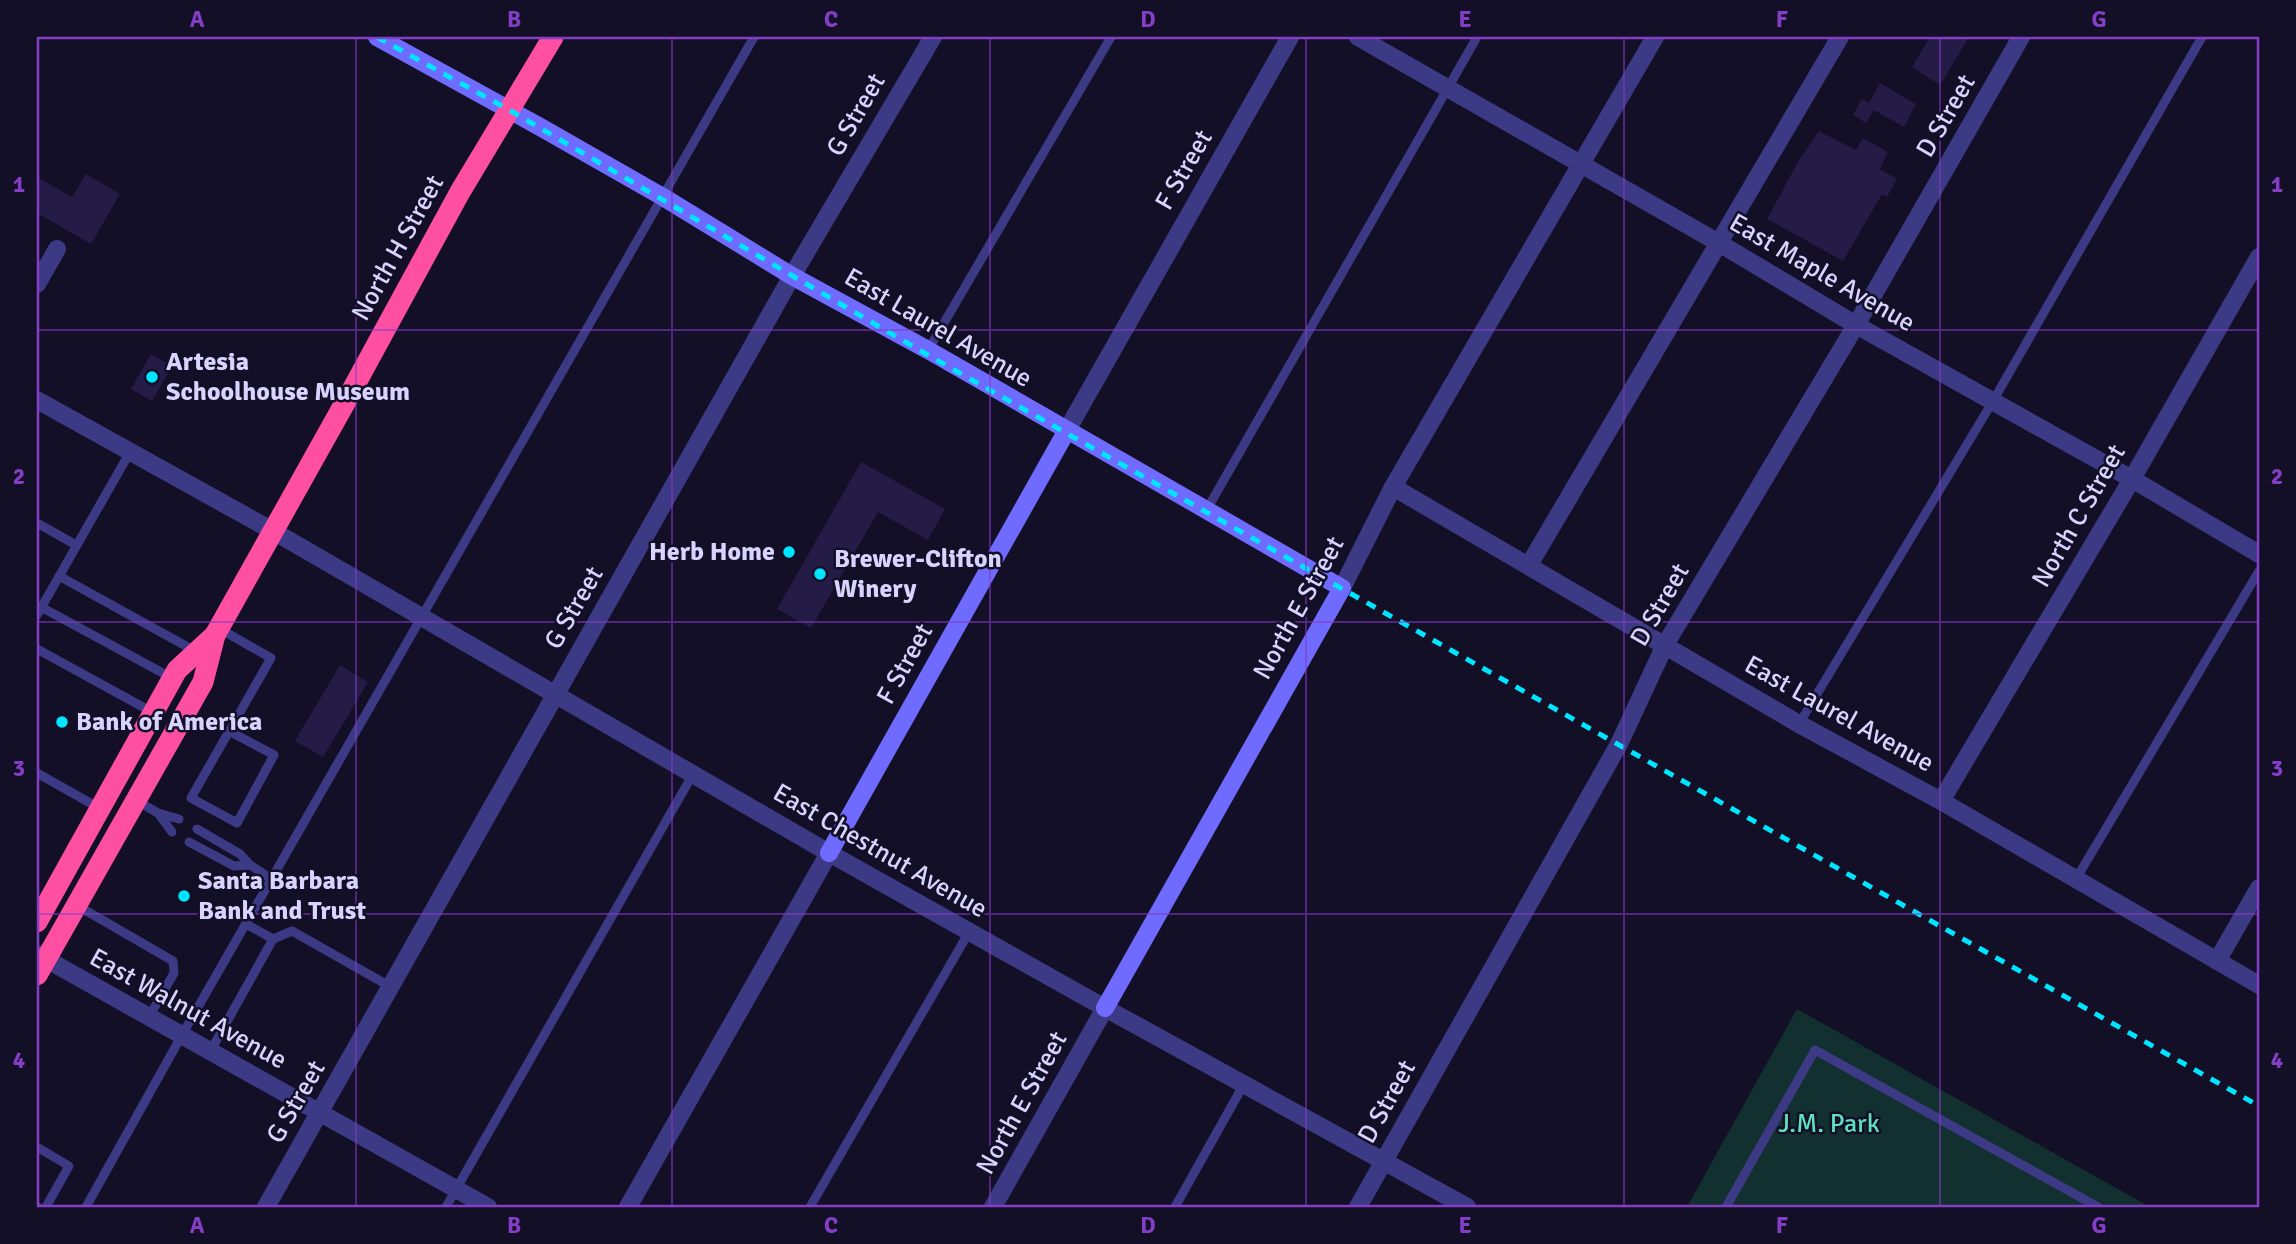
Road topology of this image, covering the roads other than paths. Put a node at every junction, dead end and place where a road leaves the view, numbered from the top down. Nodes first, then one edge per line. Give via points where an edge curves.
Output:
1 (377, 37) edge
2 (553, 37) edge
3 (754, 37) edge
4 (933, 37) edge
5 (1111, 37) edge
6 (1290, 37) edge
7 (1358, 37) edge
8 (1477, 37) edge
9 (1654, 37) edge
10 (1840, 37) edge
11 (2021, 37) edge
12 (2202, 37) edge
13 (1447, 90) junction
14 (511, 111) junction
15 (1580, 163) junction
16 (663, 198) junction
17 (1719, 243) junction
18 (57, 249) dead end
19 (2259, 257) edge
20 (792, 276) junction
21 (37, 284) edge
22 (1856, 325) junction
23 (927, 352) junction
24 (37, 400) edge
25 (1993, 401) junction
26 (1066, 432) junction
27 (130, 452) junction
28 (2132, 479) junction
29 (1393, 487) junction
30 (1206, 512) junction
31 (37, 523) edge
32 (273, 531) junction
33 (76, 545) junction
34 (2259, 554) edge
35 (1529, 565) junction
36 (2259, 571) edge
37 (59, 576) junction
38 (1342, 588) junction
39 (39, 610) edge
40 (422, 617) junction
41 (217, 631) junction
42 (1665, 645) junction
43 (37, 649) edge
44 (197, 652) junction
45 (173, 679) junction
46 (555, 695) junction
47 (153, 713) junction
48 (1799, 724) junction
49 (229, 731) junction
50 (37, 773) edge
51 (693, 774) junction
52 (136, 800) junction
53 (1941, 801) junction
54 (100, 809) junction
55 (158, 813) junction
56 (178, 819) dead end
57 (197, 829) dead end
58 (172, 832) dead end
59 (189, 842) dead end
60 (829, 853) junction
61 (250, 866) junction
62 (272, 879) junction
63 (2076, 879) junction
64 (2259, 888) edge
65 (76, 905) junction
66 (37, 922) edge
67 (246, 924) junction
68 (969, 932) junction
69 (273, 939) junction
70 (2217, 961) junction
71 (40, 962) edge
72 (2259, 985) edge
73 (391, 987) junction
74 (1105, 1009) junction
75 (149, 1017) junction
76 (182, 1035) junction
77 (211, 1052) junction
78 (1244, 1084) junction
79 (320, 1113) junction
80 (37, 1147) edge
81 (1384, 1161) junction
82 (456, 1189) junction
83 (46, 1207) edge
84 (86, 1207) edge
85 (266, 1207) edge
86 (446, 1207) edge
87 (488, 1207) edge
88 (628, 1207) edge
89 (810, 1207) edge
90 (993, 1207) edge
91 (1175, 1207) edge
92 (1358, 1207) edge
93 (1467, 1207) edge
94 (1726, 1207) edge
95 (2098, 1207) edge

1 - 14 street, East Laurel Avenue
2 - 14 highway, North H Street
3 - 16 lane
4 - 20 street, G Street
5 - 23 lane
6 - 26 street, F Street
7 - 13 street, East Maple Avenue
8 - 13 lane
9 - 15 street, North E Street
10 - 17 street
11 - 22 street, D Street
12 - 25 lane
13 - 15 street, East Maple Avenue
13 - 30 lane
14 - 16 street, East Laurel Avenue
14 - 32 highway, North H Street via 460,192
15 - 17 street, East Maple Avenue
15 - 29 street, North E Street
16 - 20 street, East Laurel Avenue
16 - 40 lane
17 - 22 street, East Maple Avenue
17 - 35 street
18 - 21 street
19 - 28 street, North C Street
20 - 23 street, East Laurel Avenue
20 - 46 street, G Street
22 - 25 street, East Maple Avenue
22 - 42 street, D Street
23 - 26 street, East Laurel Avenue
24 - 27 street, East Chestnut Avenue
25 - 28 street, East Maple Avenue
25 - 48 lane
26 - 30 street, East Laurel Avenue
26 - 60 street, F Street
27 - 32 street, East Chestnut Avenue
27 - 33 lane
28 - 34 street, East Maple Avenue
28 - 53 street, North C Street
29 - 35 street, East Laurel Avenue
29 - 38 street, North E Street
30 - 38 street, East Laurel Avenue
31 - 33 lane
32 - 40 street, East Chestnut Avenue
32 - 41 highway, North H Street
33 - 37 lane
35 - 42 street, East Laurel Avenue
36 - 63 lane
37 - 39 lane
37 - 44 lane
38 - 74 street, North E Street
39 - 45 lane
40 - 46 street, East Chestnut Avenue
40 - 62 lane
41 - 44 highway, North H Street
41 - 49 lane via 271,658
41 - 52 highway, North H Street via 203,682
42 - 48 street, East Laurel Avenue
42 - 81 street, D Street via 1619,744
43 - 47 lane
44 - 45 highway, North H Street
45 - 47 highway, North H Street
46 - 51 street, East Chestnut Avenue
46 - 73 street, G Street
47 - 54 highway, North H Street
48 - 53 street, East Laurel Avenue
49 - 49 lane via 191,798 237,823 274,755
50 - 54 lane
51 - 60 street, East Chestnut Avenue
51 - 82 lane
52 - 55 lane
52 - 65 highway, North H Street
53 - 63 street, East Laurel Avenue
54 - 66 highway, North H Street
55 - 56 lane
55 - 58 lane
57 - 61 lane via 240,854
59 - 61 lane via 234,866
60 - 68 street, East Chestnut Avenue
60 - 88 street, F Street
61 - 62 lane
62 - 67 lane
63 - 70 street, East Laurel Avenue
64 - 70 street
65 - 71 highway, North H Street
65 - 75 lane via 173,961 174,973
67 - 69 lane
67 - 76 lane
68 - 74 street, East Chestnut Avenue
68 - 89 lane
69 - 73 lane via 292,931
69 - 77 lane
70 - 72 street, East Laurel Avenue
71 - 75 street, East Walnut Avenue
73 - 79 street, G Street
74 - 78 street, East Chestnut Avenue
74 - 90 street, North E Street
75 - 76 street, East Walnut Avenue
76 - 77 street, East Walnut Avenue
76 - 84 lane
77 - 79 street, East Walnut Avenue
78 - 81 street, East Chestnut Avenue
78 - 91 lane
79 - 82 street, East Walnut Avenue
79 - 85 street, G Street
80 - 83 lane via 69,1166
81 - 92 street, D Street
81 - 93 street, East Chestnut Avenue
82 - 86 lane
82 - 87 street, East Walnut Avenue
94 - 95 lane via 1815,1050

